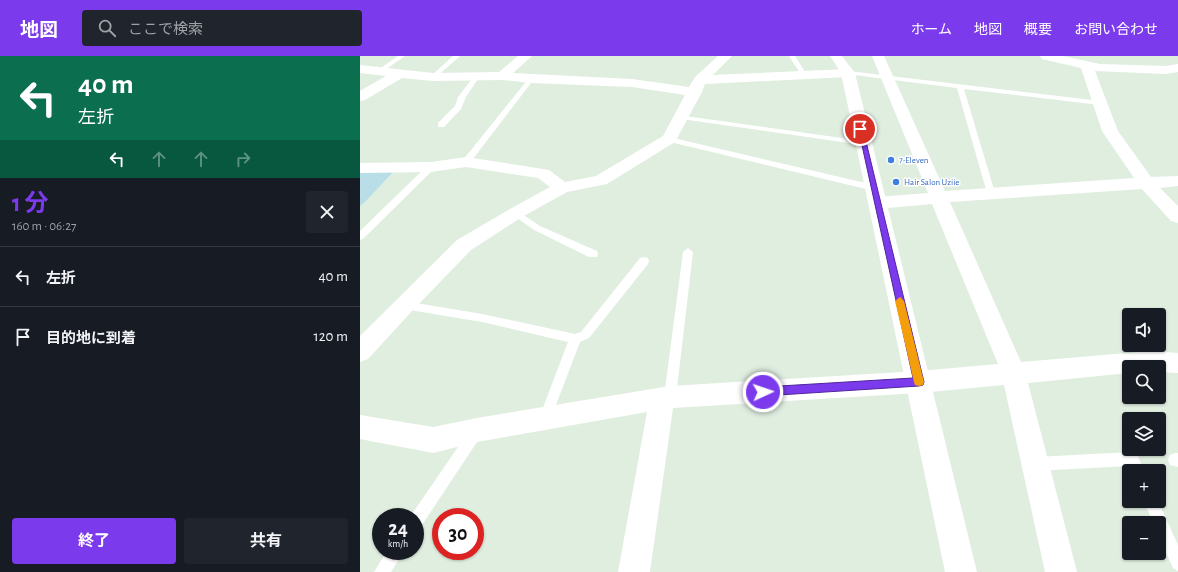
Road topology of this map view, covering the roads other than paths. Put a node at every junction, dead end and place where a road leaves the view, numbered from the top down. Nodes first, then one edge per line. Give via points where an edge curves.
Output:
1 (402, 56) edge
2 (457, 56) edge
3 (526, 56) edge
4 (726, 56) edge
5 (792, 56) edge
6 (836, 56) edge
7 (878, 56) edge
8 (1046, 56) edge
9 (1093, 63) edge
10 (360, 68) edge
11 (1178, 68) edge
12 (380, 70) junction
13 (398, 74) junction
14 (848, 74) junction
15 (804, 75) junction
16 (477, 76) junction
17 (502, 76) junction
18 (434, 77) junction
19 (888, 78) junction
20 (531, 79) junction
21 (698, 86) junction
22 (960, 86) junction
23 (360, 97) edge
24 (1100, 103) junction
25 (681, 117) junction
26 (441, 125) dead end
27 (669, 139) junction
28 (863, 143) junction
29 (466, 162) junction
30 (430, 167) junction
31 (360, 168) edge
32 (1178, 181) edge
33 (1147, 184) junction
34 (562, 188) junction
35 (991, 194) junction
36 (875, 195) junction
37 (938, 198) junction
38 (516, 213) junction
39 (1178, 217) edge
40 (360, 237) edge
41 (688, 252) dead end
42 (593, 254) dead end
43 (644, 261) dead end
44 (404, 304) junction
45 (575, 339) junction
46 (360, 352) edge
47 (1178, 363) edge
48 (1014, 374) junction
49 (919, 382) junction
50 (666, 398) junction
51 (545, 418) junction
52 (360, 427) edge
53 (478, 430) junction
54 (1035, 464) junction
55 (1134, 464) edge
56 (1154, 508) edge
57 (424, 510) edge
58 (390, 560) edge
59 (1178, 563) edge
60 (382, 572) edge
61 (634, 572) edge
62 (961, 572) edge
63 (1061, 572) edge

1 - 12 lane
2 - 18 lane
3 - 17 street
4 - 21 street
5 - 15 lane
6 - 14 street
7 - 19 street
8 - 9 street
9 - 11 street via 1166,70
9 - 24 street
10 - 12 street
12 - 13 street
13 - 18 street
13 - 23 street
14 - 15 street
14 - 19 lane
14 - 28 street
15 - 21 street
16 - 17 street
16 - 18 street
16 - 26 lane via 458,107
17 - 20 street
19 - 22 lane
19 - 37 street
20 - 21 street
20 - 29 lane
21 - 25 street
22 - 24 lane
22 - 35 lane
24 - 33 street via 1110,131
25 - 27 street
25 - 28 lane
27 - 34 street via 601,180
27 - 36 lane
28 - 36 street
29 - 30 street
29 - 34 street via 543,174
30 - 31 street
30 - 40 lane
32 - 33 street
33 - 35 street
33 - 39 street
34 - 38 street
35 - 37 street
36 - 37 street
36 - 49 street
37 - 48 street
38 - 42 lane via 537,228
38 - 44 street via 464,245
41 - 50 lane
43 - 45 lane via 585,335
44 - 45 lane
44 - 46 street
45 - 51 lane
47 - 48 street via 1150,362
48 - 49 street
48 - 54 street
49 - 50 street
49 - 62 street
50 - 51 street
50 - 61 street
51 - 53 street
52 - 53 street via 433,440
53 - 57 lane
54 - 55 lane via 1132,459
54 - 63 street
56 - 59 lane
58 - 60 lane

